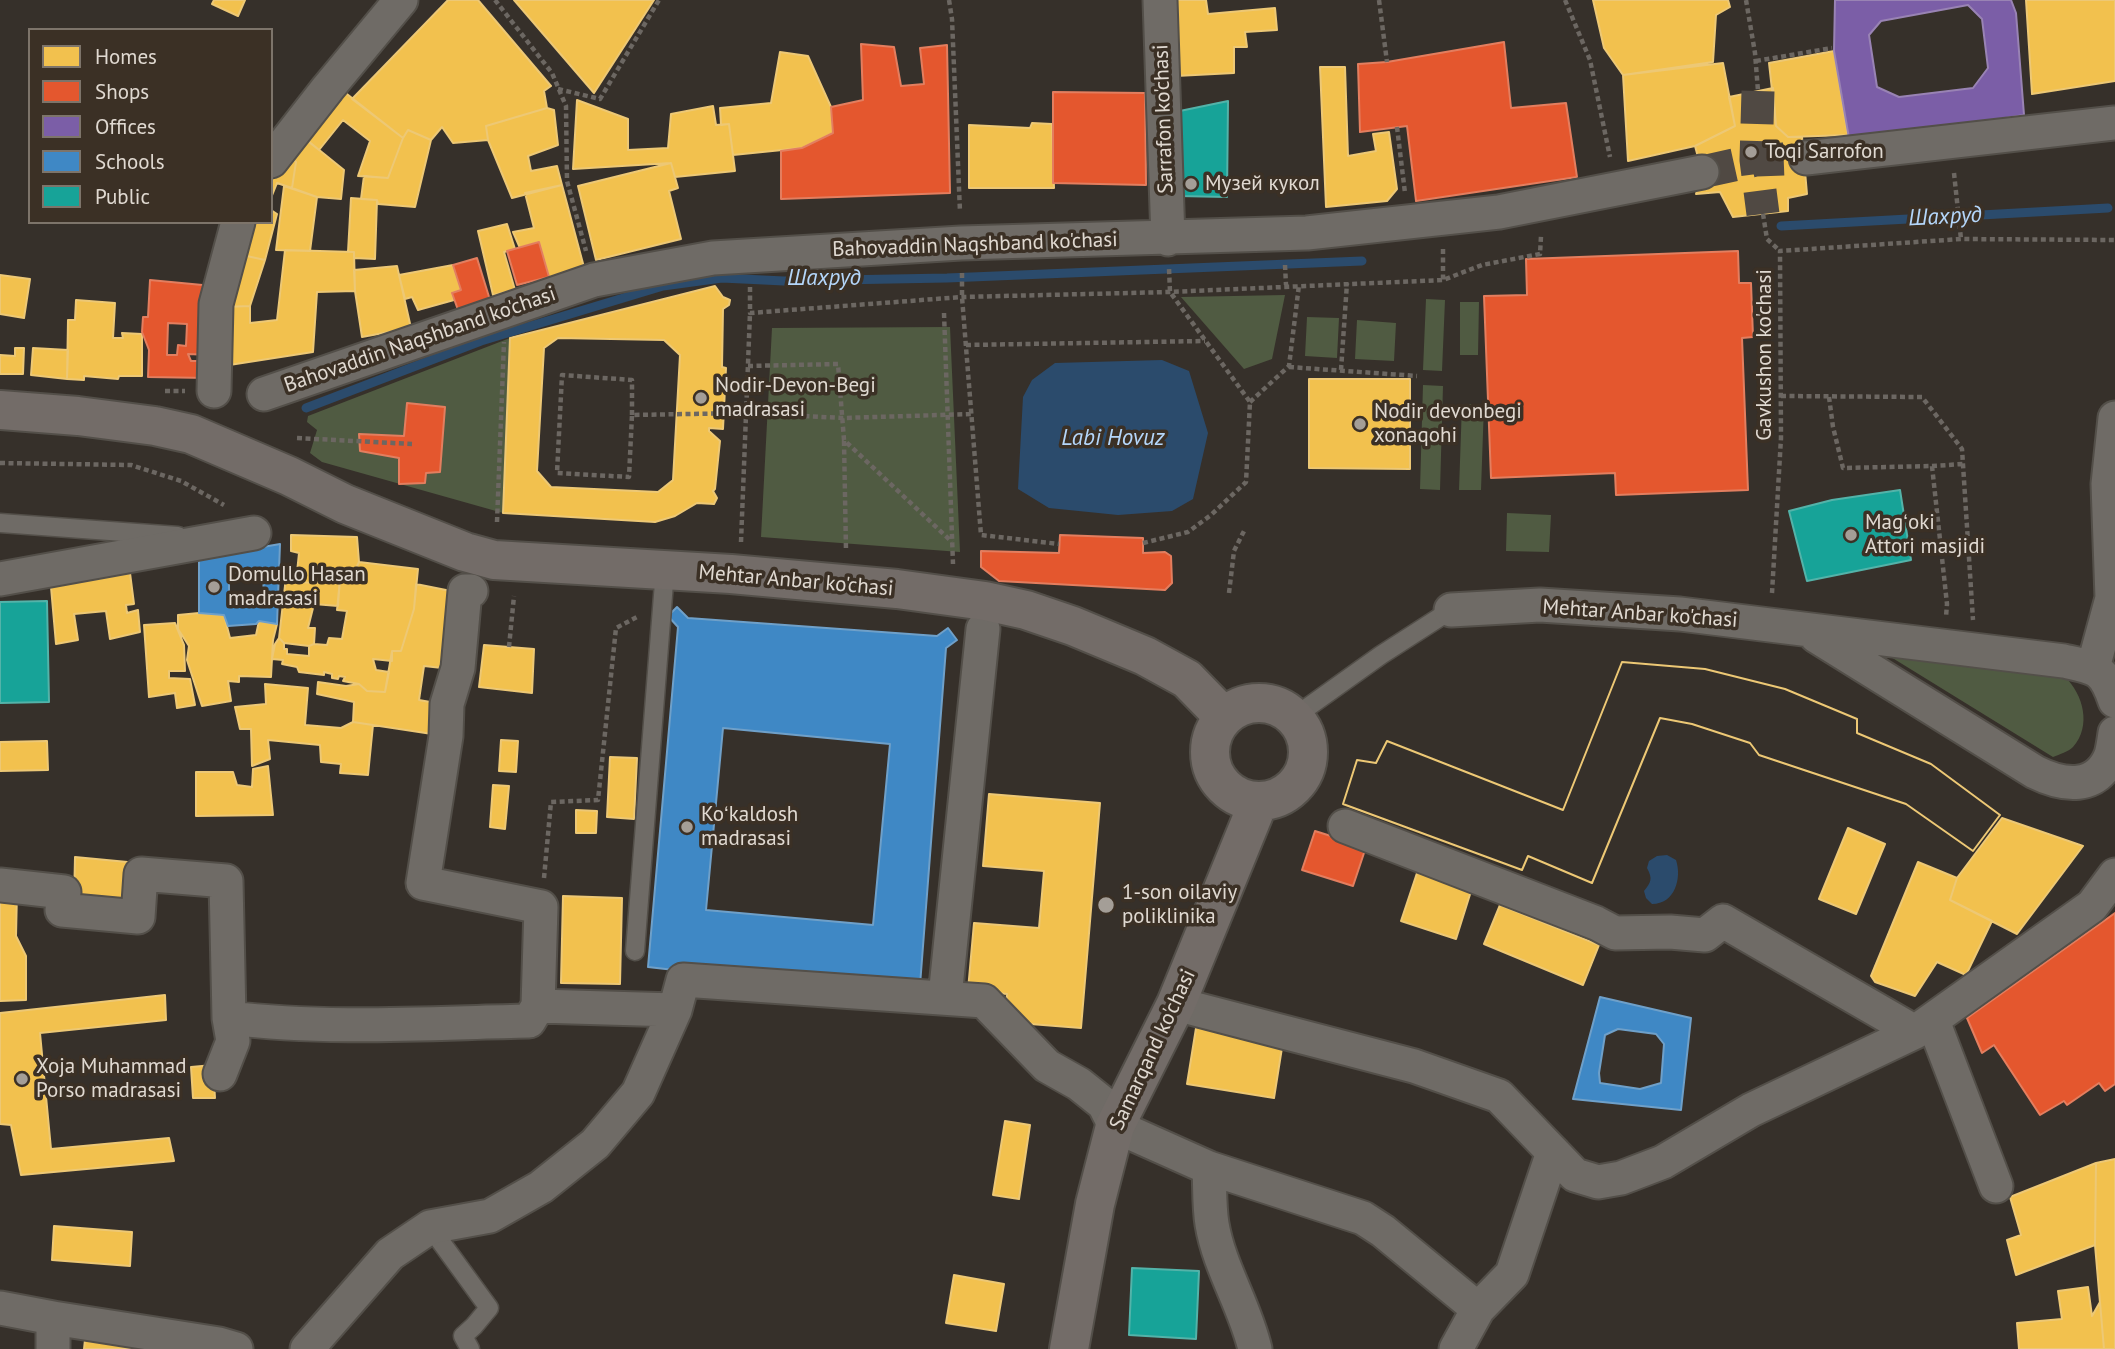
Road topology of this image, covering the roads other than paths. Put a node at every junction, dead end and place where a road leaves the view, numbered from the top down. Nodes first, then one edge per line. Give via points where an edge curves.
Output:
1 (401, 0) edge
2 (1160, 0) edge
3 (2115, 123) edge
4 (273, 158) edge
5 (1805, 158) tunnel mouth
6 (1702, 172) tunnel mouth
7 (237, 224) edge
8 (1168, 239) junction
9 (214, 391) dead end
10 (264, 394) dead end
11 (0, 410) edge
12 (2115, 418) edge
13 (0, 523) edge
14 (254, 533) dead end
15 (222, 539) junction
16 (0, 579) edge
17 (663, 587) junction
18 (471, 591) dead end
19 (1451, 610) joint
20 (983, 629) dead end
21 (1808, 631) junction
22 (2093, 667) junction
23 (2115, 701) edge
24 (1224, 717) junction
25 (1294, 717) junction
26 (2115, 733) edge
27 (1259, 801) junction
28 (1345, 826) dead end
29 (2115, 875) edge
30 (0, 885) edge
31 (635, 951) dead end
32 (945, 997) junction
33 (1176, 1004) junction
34 (538, 1006) junction
35 (674, 1010) junction
36 (229, 1018) junction
37 (1924, 1026) junction
38 (220, 1074) dead end
39 (1115, 1126) junction
40 (1553, 1152) junction
41 (1209, 1168) junction
42 (1996, 1186) dead end
43 (430, 1227) junction
44 (0, 1308) edge
45 (1478, 1308) junction
46 (53, 1334) edge
47 (236, 1349) edge
48 (307, 1349) edge
49 (470, 1349) edge
50 (1069, 1349) edge
51 (1255, 1349) edge
52 (1456, 1349) edge

1 - 4 street
2 - 8 street, Sarrafon ko'chasi
3 - 5 street
6 - 8 street, Bahovaddin Naqshband ko'chasi via 1499,212 1307,233
7 - 9 street via 216,304
8 - 10 street, Bahovaddin Naqshband ko'chasi via 961,243 713,258 594,280
11 - 17 main road, Mehtar Anbar ko'chasi via 79,416 191,434 465,552
12 - 22 street via 2108,484 2112,598
13 - 15 lane
14 - 15 street
15 - 16 street
17 - 24 main road, Mehtar Anbar ko'chasi via 897,589 1026,610 1145,656 1188,679
17 - 31 lane
18 - 34 street via 465,591 458,668 447,704 423,883 541,907
19 - 21 street, Mehtar Anbar ko'chasi via 1597,607
19 - 25 lane, Mehtar Anbar ko'chasi
20 - 32 street
21 - 22 street, Mehtar Anbar ko'chasi
21 - 26 street, Mehtar Anbar ko'chasi via 2054,782 2073,784 2097,776 2110,756
22 - 23 street via 2104,676
24 - 25 main road via 1240,706 1259,703
24 - 27 main road via 1210,752 1214,771 1224,787
25 - 27 main road via 1305,733 1305,771 1294,787
27 - 33 main road, Samarqand ko'chasi
28 - 37 street via 1615,933 1705,935 1723,921
29 - 37 street via 2092,906
30 - 36 street via 64,891 62,910 138,917 141,874 226,881
32 - 35 street via 683,980
32 - 39 street via 984,1001 1047,1066 1104,1104
33 - 39 main road, Samarqand ko'chasi
33 - 40 street via 1414,1066 1500,1096
34 - 35 street
34 - 36 street via 529,1021 280,1024
35 - 43 street via 638,1093 595,1144 541,1187 490,1216
36 - 38 street via 233,1041
37 - 40 street via 1751,1110 1663,1162 1621,1178 1598,1182 1575,1175
37 - 42 street
39 - 41 street
39 - 50 main road, Samarqand ko'chasi
40 - 45 street via 1512,1274
41 - 45 street via 1363,1218
41 - 51 street via 1212,1223
43 - 48 street via 390,1254
43 - 49 lane via 489,1308 463,1336
44 - 46 street
45 - 52 street
46 - 47 street via 219,1344

